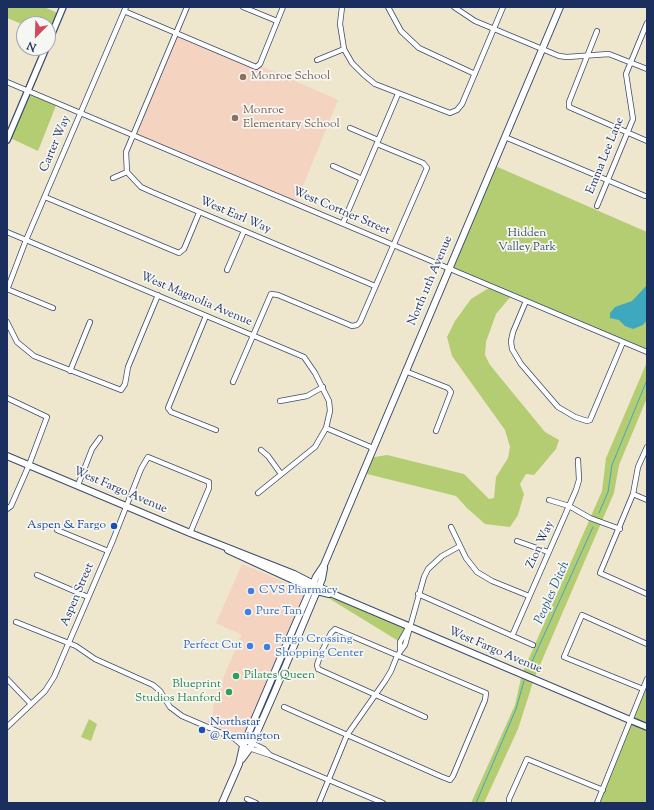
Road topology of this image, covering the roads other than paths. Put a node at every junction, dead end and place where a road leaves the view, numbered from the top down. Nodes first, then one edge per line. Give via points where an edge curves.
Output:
1 (63, 7) edge
2 (187, 7) edge
3 (243, 7) edge
4 (283, 7) edge
5 (342, 7) edge
6 (388, 7) edge
7 (454, 7) edge
8 (503, 7) edge
9 (560, 7) edge
10 (125, 9) edge
11 (277, 21) junction
12 (647, 23) edge
13 (56, 24) edge
14 (494, 29) junction
15 (597, 31) dead end
16 (176, 34) junction
17 (344, 49) junction
18 (542, 50) junction
19 (588, 55) junction
20 (43, 56) edge
21 (317, 60) dead end
22 (630, 62) junction
23 (647, 69) edge
24 (475, 74) junction
25 (7, 82) edge
26 (28, 91) junction
27 (398, 94) junction
28 (81, 113) junction
29 (350, 128) dead end
30 (628, 132) junction
31 (133, 135) junction
32 (505, 138) junction
33 (7, 140) edge
34 (647, 141) edge
35 (378, 142) junction
36 (333, 166) dead end
37 (127, 172) junction
38 (113, 178) dead end
39 (362, 178) junction
40 (608, 180) junction
41 (645, 196) dead end
42 (45, 197) junction
43 (597, 206) dead end
44 (199, 212) junction
45 (343, 223) junction
46 (244, 231) junction
47 (7, 232) edge
48 (26, 240) junction
49 (395, 245) junction
50 (449, 268) junction
51 (227, 270) dead end
52 (375, 286) junction
53 (7, 289) edge
54 (158, 295) junction
55 (526, 301) junction
56 (53, 308) dead end
57 (206, 316) junction
58 (7, 322) edge
59 (90, 322) dead end
60 (253, 335) junction
61 (623, 342) junction
62 (647, 352) edge
63 (70, 371) junction
64 (405, 371) junction
65 (233, 382) dead end
66 (323, 387) junction
67 (7, 398) edge
68 (280, 401) dead end
69 (326, 428) junction
70 (216, 430) dead end
71 (436, 431) dead end
72 (100, 438) dead end
73 (373, 448) junction
74 (647, 448) edge
75 (261, 450) dead end
76 (7, 456) edge
77 (578, 460) dead end
78 (29, 465) junction
79 (281, 474) junction
80 (78, 485) junction
81 (258, 493) dead end
82 (633, 494) junction
83 (549, 500) dead end
84 (647, 500) edge
85 (127, 506) junction
86 (569, 506) junction
87 (8, 509) edge
88 (451, 527) dead end
89 (620, 529) junction
90 (57, 530) dead end
91 (190, 533) junction
92 (517, 541) dead end
93 (460, 546) junction
94 (108, 551) junction
95 (548, 552) junction
96 (37, 576) dead end
97 (315, 587) junction
98 (418, 594) junction
99 (647, 594) edge
100 (529, 596) junction
101 (88, 597) junction
102 (16, 622) dead end
103 (409, 626) junction
104 (512, 636) junction
105 (69, 644) junction
106 (647, 644) edge
107 (534, 645) dead end
108 (284, 650) junction
109 (396, 656) junction
110 (7, 679) edge
111 (647, 679) edge
112 (643, 689) junction
113 (275, 691) junction
114 (376, 695) junction
115 (31, 704) junction
116 (284, 707) dead end
117 (426, 717) dead end
118 (630, 720) junction
119 (7, 727) edge
120 (647, 727) edge
121 (347, 734) junction
122 (248, 744) junction
123 (329, 779) junction
124 (603, 790) junction
125 (247, 799) dead end
126 (222, 803) edge
127 (256, 803) edge
128 (319, 803) edge
129 (383, 803) edge
130 (509, 803) edge
131 (598, 803) edge

1 - 13 street
2 - 16 street
3 - 11 street
4 - 11 street
5 - 17 street via 340,24
6 - 24 street via 401,31 419,48
7 - 14 street via 468,18
8 - 14 street
9 - 18 main road, North 11th Avenue
10 - 16 street
10 - 28 street, Carter Way
11 - 16 street via 258,66 251,66
12 - 22 street, Emma Lee Lane
14 - 18 street
14 - 24 street
15 - 19 street
16 - 31 street
17 - 21 street
17 - 27 street via 368,80
18 - 19 street via 563,57
18 - 32 main road, North 11th Avenue
19 - 22 street via 609,54
19 - 30 street via 569,107
20 - 26 street
22 - 23 street
22 - 30 street, Emma Lee Lane via 626,80 634,115
24 - 27 street via 460,107 453,112 444,112
25 - 26 street, West Cortner Street
26 - 28 street, West Cortner Street
26 - 33 street
27 - 35 street
28 - 31 street, West Cortner Street
28 - 42 street, Carter Way
29 - 35 street
30 - 34 street
30 - 40 street, Emma Lee Lane
31 - 37 street via 126,152
31 - 45 street, West Cortner Street
32 - 40 street
32 - 50 main road, North 11th Avenue
35 - 39 street
35 - 49 street via 427,166
36 - 39 street
37 - 38 street
37 - 44 street, West Earl Way via 140,187
39 - 45 street
40 - 41 street
40 - 43 street, Emma Lee Lane
42 - 44 street via 181,253
42 - 48 street, Carter Way
44 - 46 street, West Earl Way
45 - 49 street, West Cortner Street
46 - 51 street
46 - 52 street, West Earl Way
47 - 48 street, West Magnolia Avenue
48 - 53 street, Carter Way
48 - 54 street, West Magnolia Avenue
49 - 50 street, West Cortner Street
49 - 52 street
50 - 55 street, West Cortner Street
50 - 64 main road, North 11th Avenue
52 - 60 street via 357,325 347,324 271,294
53 - 56 street
54 - 57 street, West Magnolia Avenue
54 - 63 street via 128,367 122,390
55 - 61 street, West Cortner Street
55 - 61 street via 513,332 512,349 521,364 563,411 589,421
57 - 60 street, West Magnolia Avenue
57 - 70 street via 168,409
58 - 63 street via 17,342 28,352
59 - 63 street
60 - 65 street
60 - 66 street, West Magnolia Avenue via 304,357
61 - 62 street, West Cortner Street
64 - 71 street via 448,388 451,392
64 - 73 main road, North 11th Avenue
66 - 68 street via 301,398
66 - 69 street, West Magnolia Avenue via 330,406
67 - 78 street via 47,417
69 - 73 street
69 - 79 street, West Magnolia Avenue via 315,447
72 - 80 street via 92,449
73 - 97 main road, North 11th Avenue via 324,565 322,579
74 - 82 street via 638,467
75 - 79 street
76 - 78 main road, West Fargo Avenue
77 - 86 street, Zion Way via 579,480
78 - 80 main road, West Fargo Avenue
78 - 87 street
79 - 81 street, West Magnolia Avenue
80 - 85 main road, West Fargo Avenue
82 - 84 street
82 - 89 street
83 - 86 street
85 - 91 main road, West Fargo Avenue
85 - 91 street, Aspen Street via 148,457 209,482 209,488
85 - 94 street, Aspen Street
86 - 89 street via 590,518
86 - 95 street, Zion Way
88 - 93 street
89 - 99 street via 600,574
90 - 94 street
91 - 97 main road, West Fargo Avenue via 247,560
92 - 95 street
93 - 98 street via 442,556 428,569
93 - 100 street via 471,566 480,575
94 - 101 street, Aspen Street
95 - 100 street, Zion Way
96 - 101 street
97 - 103 main road, West Fargo Avenue
97 - 108 main road, North 11th Avenue
97 - 113 main road, North 11th Avenue
98 - 103 street
98 - 104 street
100 - 104 street, Zion Way
101 - 105 street, Aspen Street
102 - 105 street
103 - 109 street
103 - 118 main road, West Fargo Avenue
104 - 107 street
105 - 115 street, Aspen Street via 45,691
105 - 122 street via 153,685 182,716
106 - 112 street via 582,615 564,657
108 - 113 main road, North 11th Avenue via 286,659 275,684
108 - 122 main road, North 11th Avenue
109 - 114 street via 391,671
109 - 114 street via 339,629 334,629 321,653 317,668
109 - 121 street via 481,689 487,694 453,776 450,780
110 - 115 street
111 - 112 street
112 - 118 street
113 - 122 main road, North 11th Avenue
114 - 117 street
114 - 121 street
115 - 119 street, Aspen Street
116 - 121 street
118 - 120 street, West Fargo Avenue
118 - 124 street
121 - 123 street
122 - 123 street
122 - 126 main road, North 11th Avenue
123 - 128 street
123 - 129 street
124 - 130 street via 527,759
124 - 131 street
125 - 127 street

